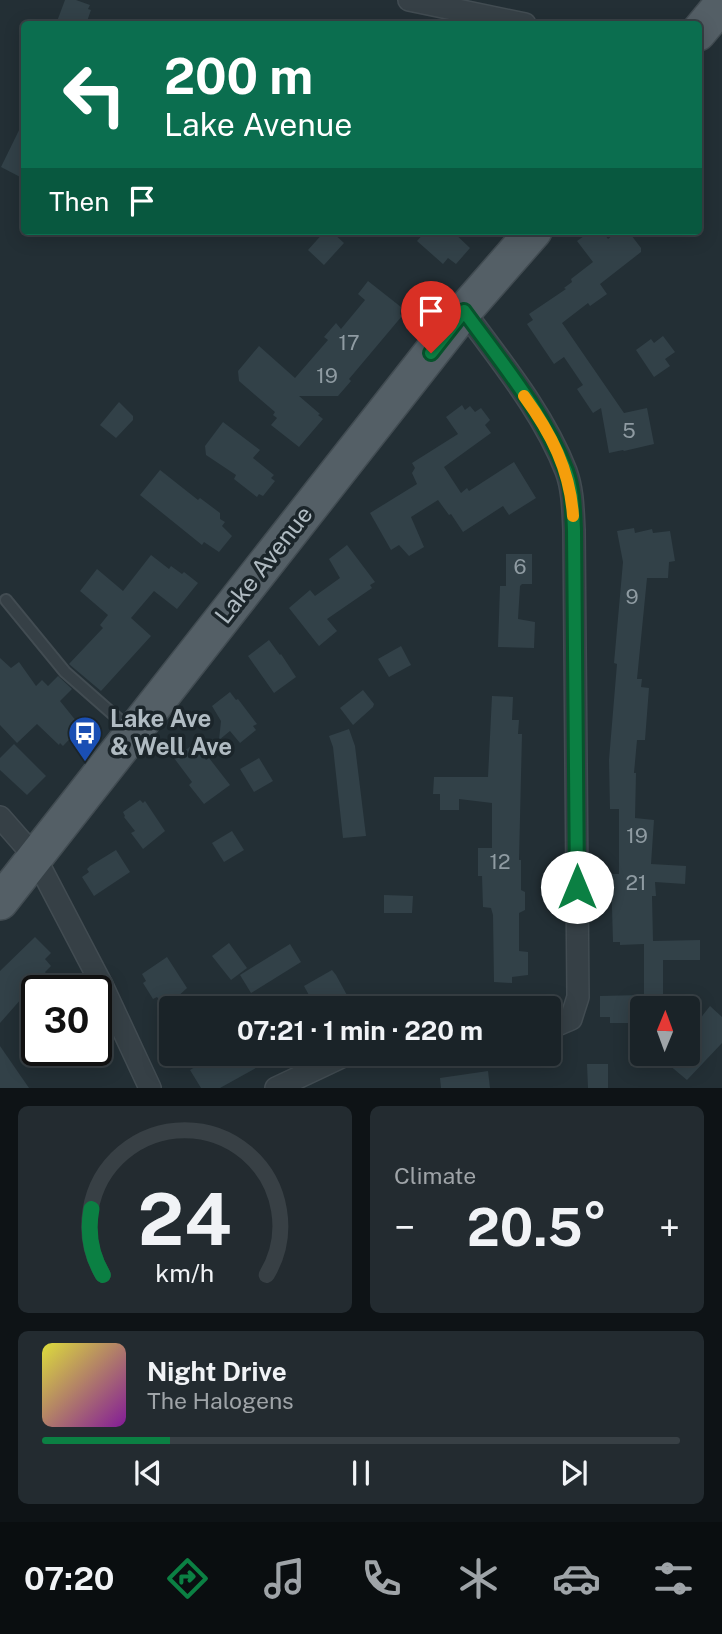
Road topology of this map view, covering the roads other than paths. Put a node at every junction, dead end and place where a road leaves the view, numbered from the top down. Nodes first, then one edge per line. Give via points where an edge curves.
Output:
1 (409, 0) edge
2 (433, 2) edge
3 (512, 21) edge
4 (530, 235) edge
5 (464, 311) junction
6 (6, 600) dead end
7 (133, 732) junction
8 (0, 817) edge
9 (35, 857) junction
10 (0, 902) edge
11 (561, 1023) edge
12 (323, 1066) edge
13 (150, 1088) edge
14 (276, 1088) edge

1 - 2 street
2 - 3 street
4 - 5 main road, Lake Avenue
5 - 7 main road, Lake Avenue
5 - 11 street via 541,419 571,492 578,997 571,1019
6 - 7 lane via 65,673
7 - 9 main road, Lake Avenue
8 - 9 street
9 - 10 main road, Lake Avenue
9 - 13 street
12 - 14 street

